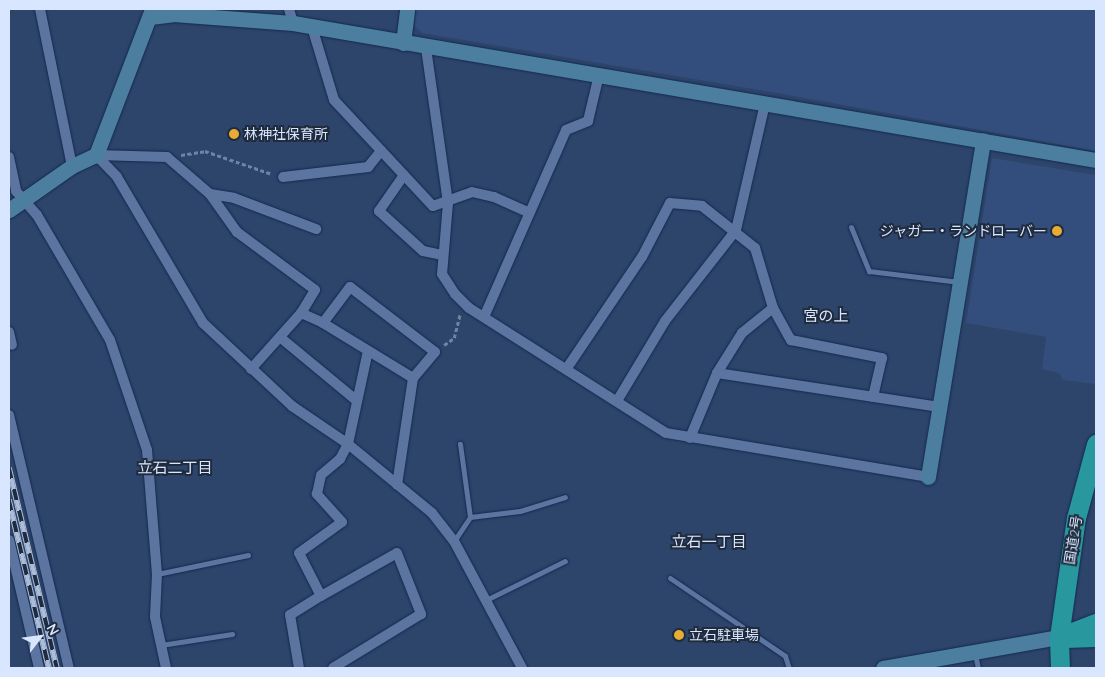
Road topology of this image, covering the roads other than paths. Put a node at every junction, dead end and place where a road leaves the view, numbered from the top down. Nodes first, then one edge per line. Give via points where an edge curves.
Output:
1 (40, 9) edge
2 (407, 9) edge
3 (151, 13) edge
4 (291, 16) edge
5 (312, 27) junction
6 (403, 43) junction
7 (426, 48) junction
8 (599, 75) junction
9 (765, 103) junction
10 (983, 140) junction
11 (382, 151) junction
12 (96, 154) junction
13 (9, 157) edge
14 (1096, 160) edge
15 (72, 166) junction
16 (404, 175) junction
17 (283, 177) road end
18 (210, 194) junction
19 (24, 201) junction
20 (448, 203) junction
21 (9, 210) edge
22 (530, 213) junction
23 (851, 227) dead end
24 (316, 229) dead end
25 (736, 230) junction
26 (442, 255) junction
27 (960, 282) junction
28 (773, 308) junction
29 (301, 313) junction
30 (484, 317) junction
31 (323, 323) junction
32 (9, 332) edge
33 (281, 338) junction
34 (12, 345) dead end
35 (368, 351) junction
36 (567, 368) junction
37 (251, 369) junction
38 (717, 373) junction
39 (413, 378) junction
40 (873, 397) junction
41 (356, 400) junction
42 (617, 401) junction
43 (939, 407) junction
44 (9, 415) edge
45 (690, 438) junction
46 (348, 444) junction
47 (460, 444) dead end
48 (1096, 444) edge
49 (928, 477) joint
50 (397, 485) junction
51 (565, 497) dead end
52 (470, 517) junction
53 (9, 540) edge
54 (454, 542) junction
55 (248, 555) dead end
56 (565, 560) dead end
57 (157, 574) junction
58 (670, 578) dead end
59 (321, 596) junction
60 (486, 600) junction
61 (1096, 622) edge
62 (232, 634) dead end
63 (1096, 637) edge
64 (1059, 638) junction
65 (161, 645) junction
66 (975, 652) junction
67 (39, 668) edge
68 (69, 668) edge
69 (166, 668) edge
70 (299, 668) edge
71 (333, 668) edge
72 (522, 668) edge
73 (789, 668) edge
74 (882, 668) edge
75 (978, 668) edge
76 (1046, 668) edge
77 (1060, 668) edge

1 - 15 street
2 - 6 street
3 - 4 street
3 - 12 street
4 - 5 street
5 - 6 street
5 - 11 street via 334,100
6 - 7 street
7 - 8 street
7 - 20 street
8 - 9 street
8 - 22 street via 588,121 566,130
9 - 10 street
9 - 25 street
10 - 14 street
10 - 27 street
11 - 16 street
11 - 17 street via 368,167
12 - 15 street
12 - 18 street via 167,157
12 - 37 street via 117,177 203,323
13 - 19 street via 16,191
15 - 19 street
16 - 20 street via 433,206
16 - 26 street via 379,211 423,251
18 - 24 street via 234,198
18 - 29 street via 237,232 315,290
19 - 21 street
19 - 57 street via 37,215 110,340 147,450
20 - 22 street via 472,192
20 - 26 street
22 - 30 street
23 - 27 lane via 869,271
25 - 28 street via 755,248
25 - 36 street via 702,206 670,202 642,257
25 - 42 street via 665,321
26 - 30 street via 442,274 462,302
27 - 43 street
28 - 38 street via 742,334
28 - 40 street via 792,340 882,358
29 - 31 street
29 - 33 street
30 - 36 street
31 - 35 street
31 - 39 street via 350,287 435,352
32 - 34 street
33 - 37 street
33 - 41 street
35 - 39 street
35 - 41 street
36 - 42 street
37 - 46 street via 292,406
38 - 40 street
38 - 45 street
39 - 50 street
40 - 43 street
41 - 46 street
42 - 45 street via 666,433
43 - 49 street
44 - 68 street
45 - 49 street
46 - 50 street
46 - 59 street via 340,459 321,475 317,494 342,522 299,553
47 - 52 lane
48 - 64 highway, 国道2号 via 1076,518
50 - 54 street via 432,513
51 - 52 lane via 520,511
52 - 54 lane
53 - 67 street
54 - 60 street
55 - 57 lane
56 - 60 lane
57 - 65 street via 155,618
58 - 73 lane via 785,656
59 - 70 street via 290,615
59 - 71 street via 397,553 421,614
60 - 72 street
61 - 64 highway
62 - 65 lane
63 - 64 highway
64 - 66 street
64 - 76 highway, 国道2号
64 - 77 highway, 国道2号
65 - 69 street
66 - 74 street
66 - 75 lane

